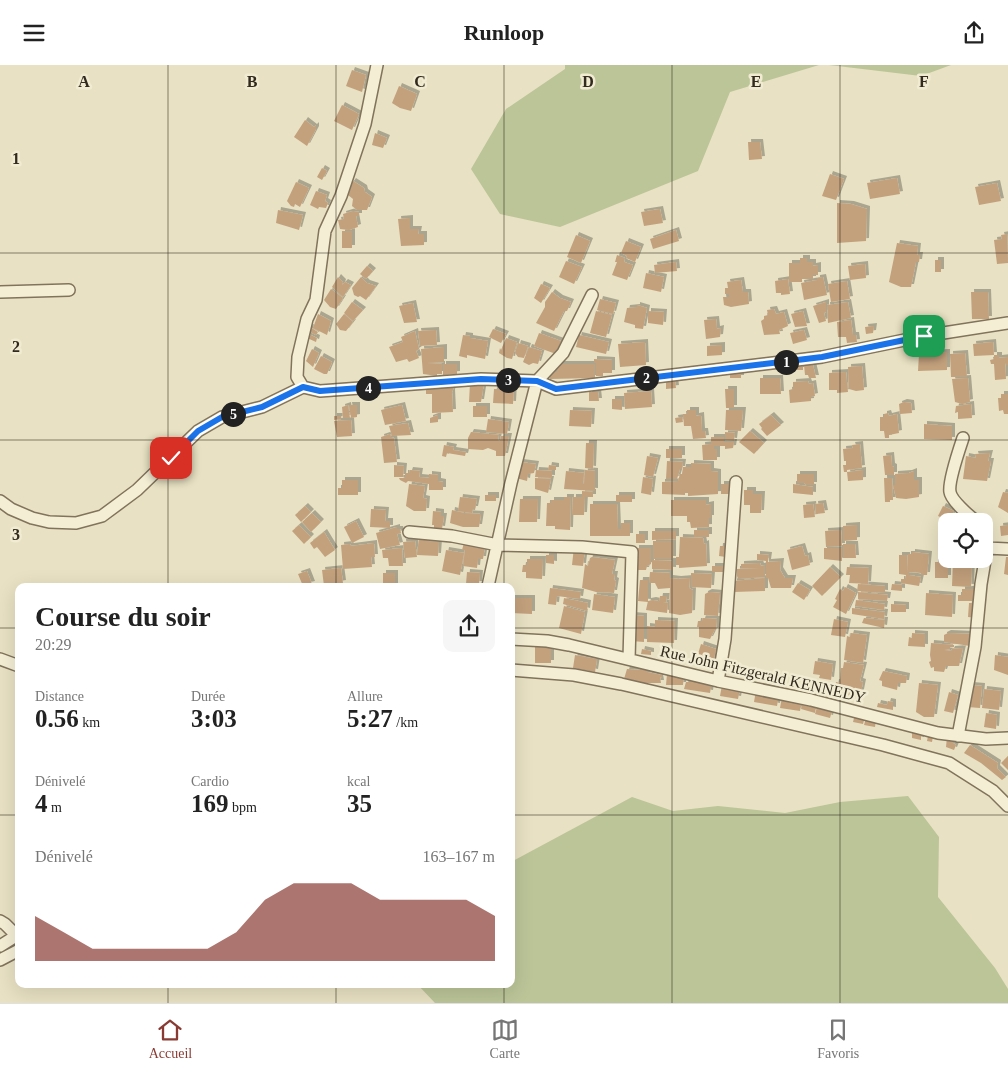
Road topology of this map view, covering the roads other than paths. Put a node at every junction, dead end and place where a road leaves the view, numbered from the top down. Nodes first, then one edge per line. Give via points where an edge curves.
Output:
1 (376, 65) edge
2 (69, 290) dead end
3 (0, 292) edge
4 (592, 295) dead end
5 (1008, 323) edge
6 (537, 381) junction
7 (303, 387) junction
8 (962, 438) dead end
9 (736, 482) dead end
10 (0, 501) edge
11 (968, 513) edge
12 (409, 531) dead end
13 (498, 545) junction
14 (993, 548) edge
15 (1008, 549) edge
16 (984, 568) edge
17 (489, 583) edge
18 (515, 639) edge
19 (0, 659) edge
20 (629, 659) junction
21 (15, 665) edge
22 (515, 670) edge
23 (718, 681) junction
24 (958, 736) junction
25 (1008, 738) edge
26 (1008, 806) edge
27 (0, 921) edge
28 (15, 932) edge
29 (15, 937) edge
30 (0, 946) edge
31 (15, 952) edge
32 (0, 960) edge

1 - 7 street via 365,124 341,196 325,231 316,300 307,319 298,357 297,377
2 - 3 street
4 - 6 street via 563,353
5 - 6 street via 769,364 556,389
6 - 7 street via 481,379 320,391
6 - 13 street
7 - 10 street via 262,407 222,417 198,431 137,490 102,516 76,523 49,522 11,509
8 - 11 street via 950,493
9 - 23 street via 725,639
12 - 13 street
13 - 17 street
13 - 20 street via 632,552
14 - 15 street
16 - 24 street via 976,647
18 - 20 street, Rue John Fitzgerald KENNEDY via 547,641
19 - 21 street
20 - 23 street, Rue John Fitzgerald KENNEDY
22 - 26 street via 611,682 940,760 994,791
23 - 24 street, Rue John Fitzgerald KENNEDY
24 - 25 street, Rue John Fitzgerald KENNEDY
27 - 28 street
29 - 30 street
31 - 32 street

